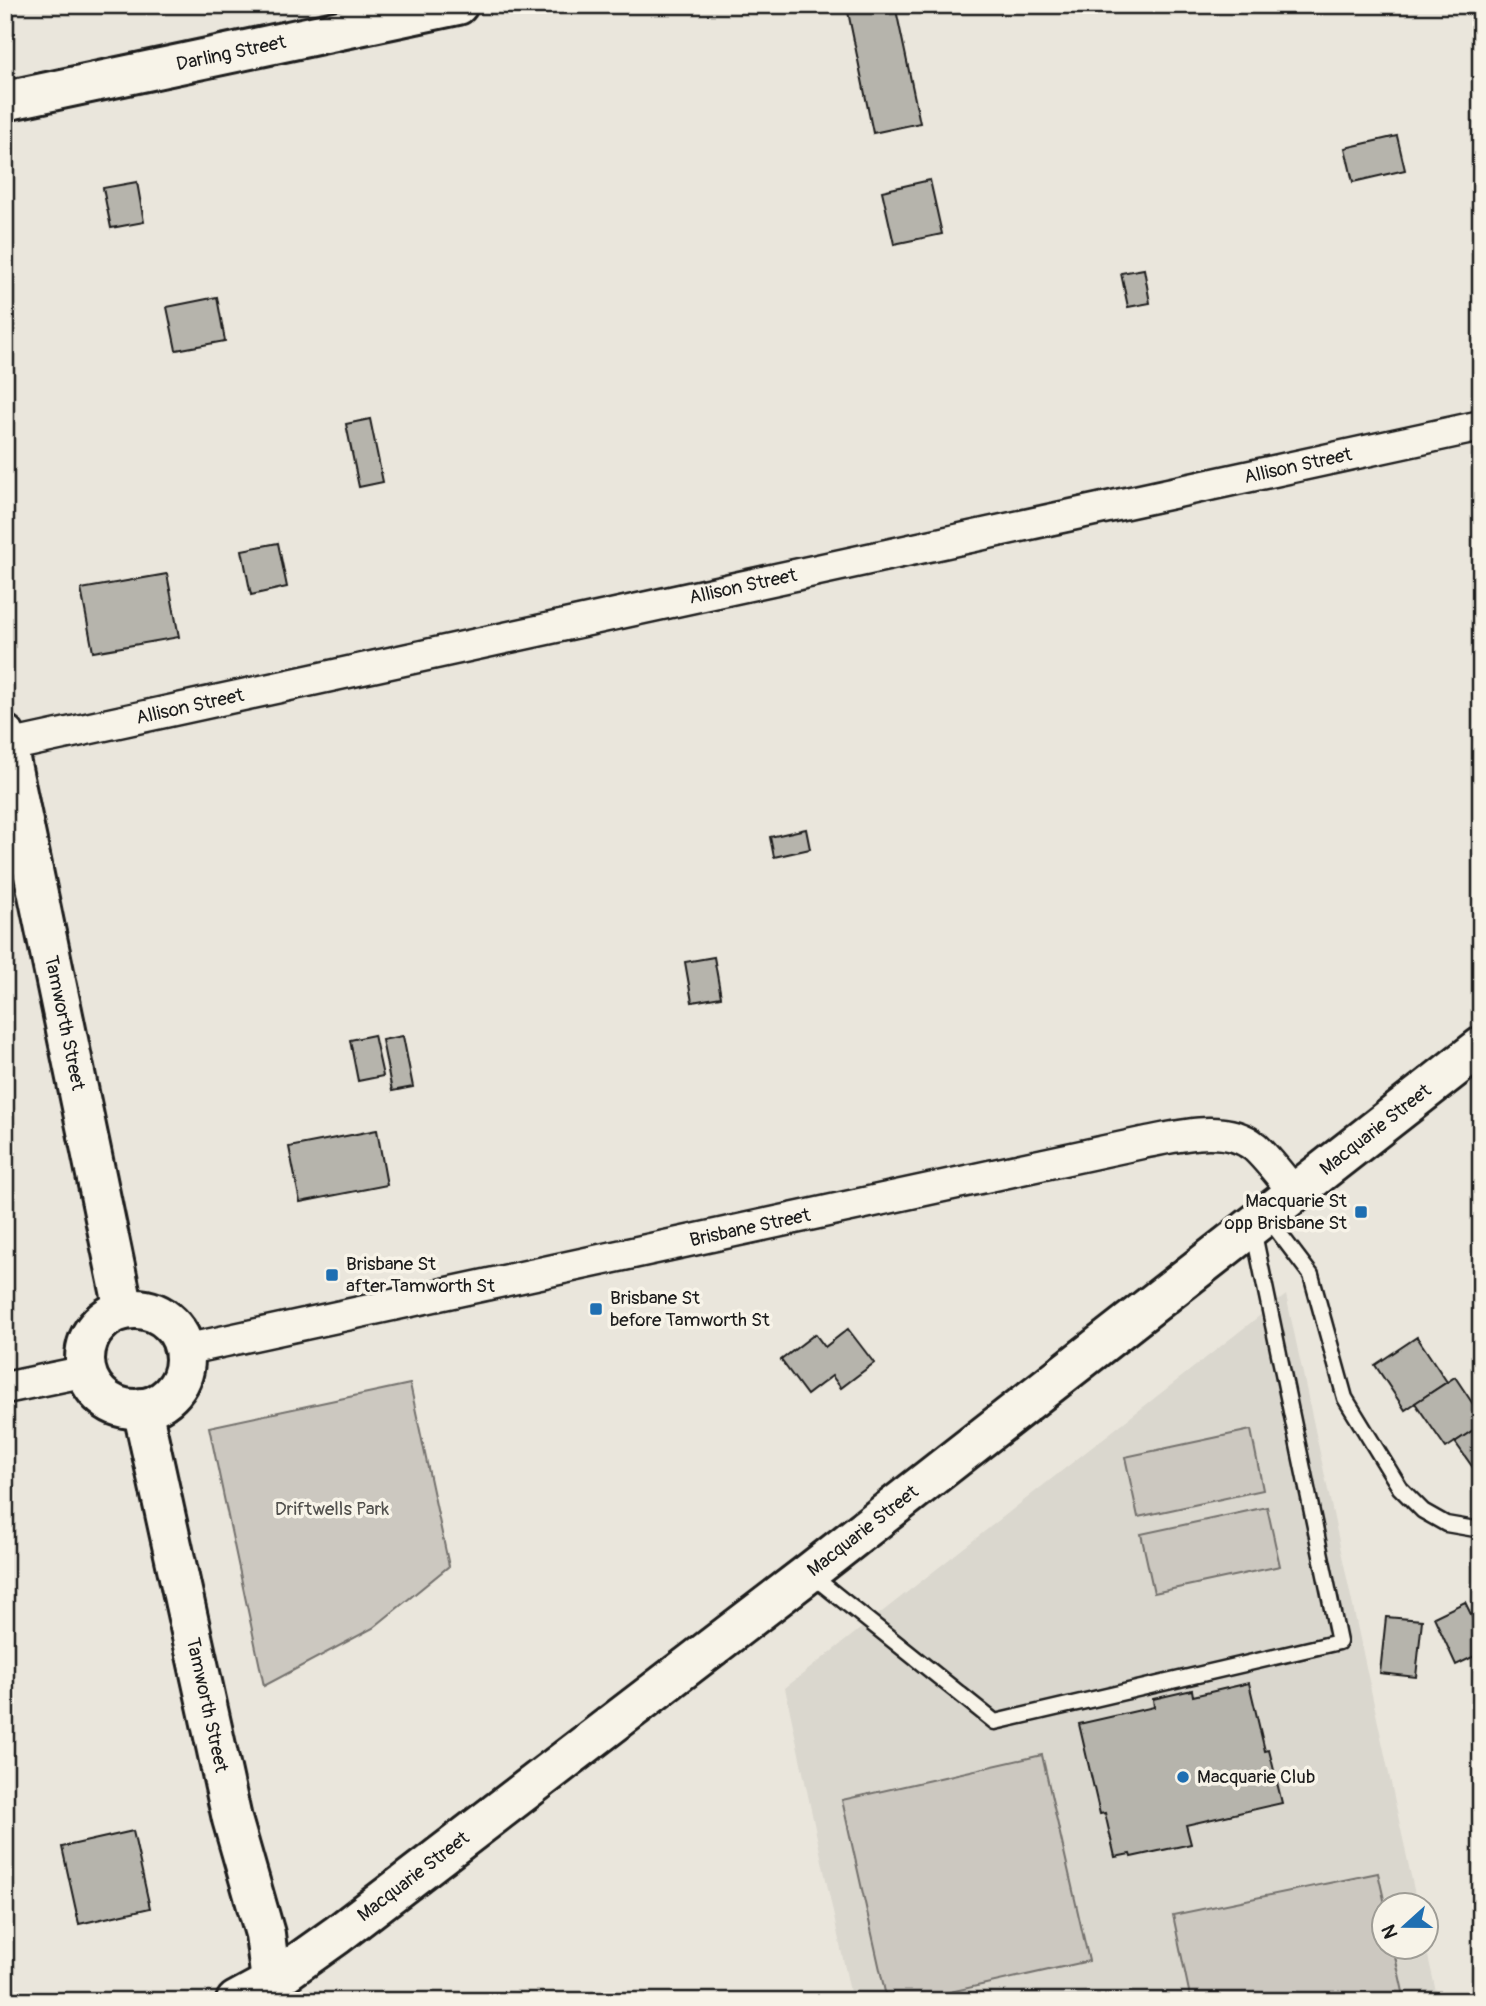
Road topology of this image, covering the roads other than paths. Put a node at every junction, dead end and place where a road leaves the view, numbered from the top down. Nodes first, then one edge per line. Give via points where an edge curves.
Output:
1 (458, 5) edge
2 (5, 102) edge
3 (1481, 426) edge
4 (6, 741) edge
5 (1481, 1047) edge
6 (1295, 1193) junction
7 (1259, 1221) junction
8 (124, 1310) junction
9 (184, 1350) junction
10 (87, 1371) junction
11 (5, 1388) edge
12 (142, 1408) junction
13 (1481, 1530) edge
14 (809, 1573) junction
15 (272, 1992) edge
16 (236, 2001) edge

1 - 2 street, Darling Street
3 - 4 street, Allison Street
4 - 8 street, Tamworth Street
5 - 6 street, Macquarie Street
6 - 7 street, Macquarie Street
6 - 9 street, Brisbane Street via 1253,1146 1224,1133 1187,1135
7 - 13 lane via 1311,1275 1345,1398 1400,1488 1423,1511 1446,1524
7 - 14 street, Macquarie Street
7 - 14 lane via 1339,1642 995,1722
8 - 9 street via 156,1313 179,1335
8 - 10 street via 109,1316 93,1333 85,1355
9 - 12 street via 180,1382 157,1404
10 - 11 street
10 - 12 street via 97,1390 114,1404
12 - 15 street, Tamworth Street via 230,1807 265,1934
14 - 15 street, Macquarie Street via 337,1936
15 - 16 street, Macquarie Street

